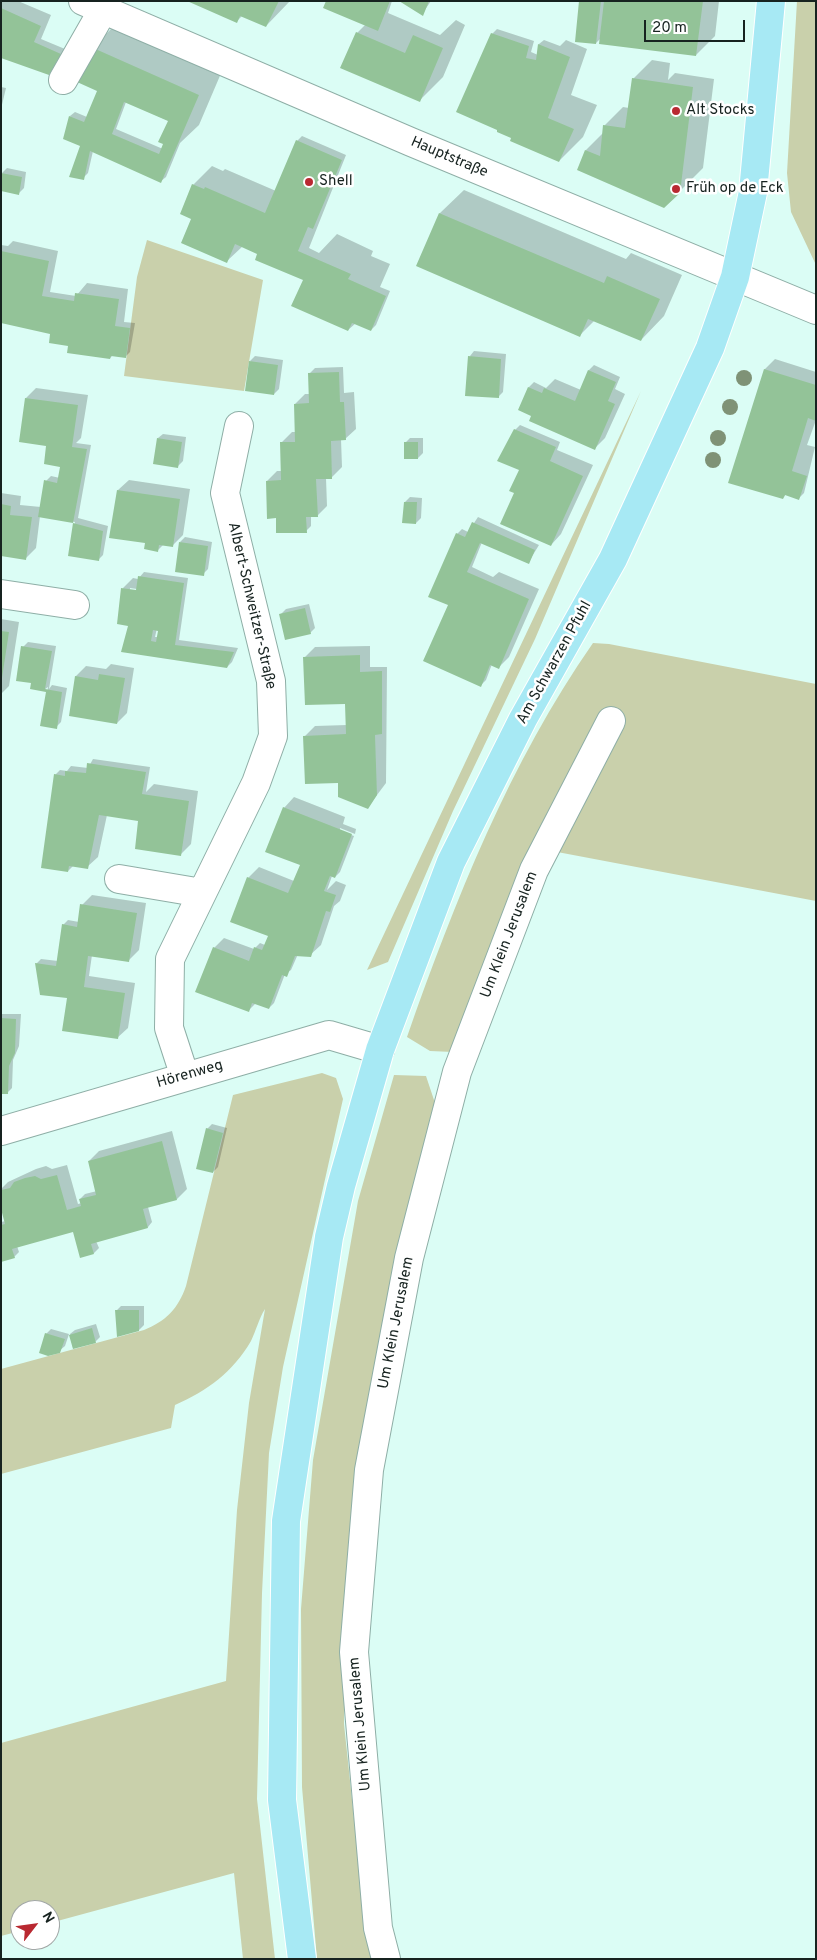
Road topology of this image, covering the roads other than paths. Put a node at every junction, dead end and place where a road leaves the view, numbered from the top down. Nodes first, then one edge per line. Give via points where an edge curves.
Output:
1 (770, 1) edge
2 (93, 6) edge
3 (62, 80) dead end
4 (735, 277) junction
5 (816, 310) edge
6 (239, 426) dead end
7 (1, 594) edge
8 (75, 605) dead end
9 (611, 721) dead end
10 (119, 879) dead end
11 (202, 893) junction
12 (380, 1050) junction
13 (185, 1076) junction
14 (1, 1131) edge
15 (302, 1959) edge
16 (386, 1959) edge

1 - 4 main road, Am Schwarzen Pfuhl via 753,192
2 - 3 street
2 - 4 street, Hauptstraße
4 - 5 street, Hauptstraße
4 - 12 main road, Am Schwarzen Pfuhl via 710,348 613,559 522,719 451,862
6 - 11 street, Albert-Schweitzer-Straße via 225,493 271,681 273,736 256,783
7 - 8 street
9 - 16 street, Um Klein Jerusalem via 534,870 457,1072 409,1258 371,1461 354,1652 378,1928
10 - 11 street
11 - 13 street, Albert-Schweitzer-Straße via 170,959 169,1028
12 - 13 street, Hörenweg via 329,1035
12 - 15 main road, Am Schwarzen Pfuhl via 329,1236 286,1521 282,1800
13 - 14 street, Hörenweg

